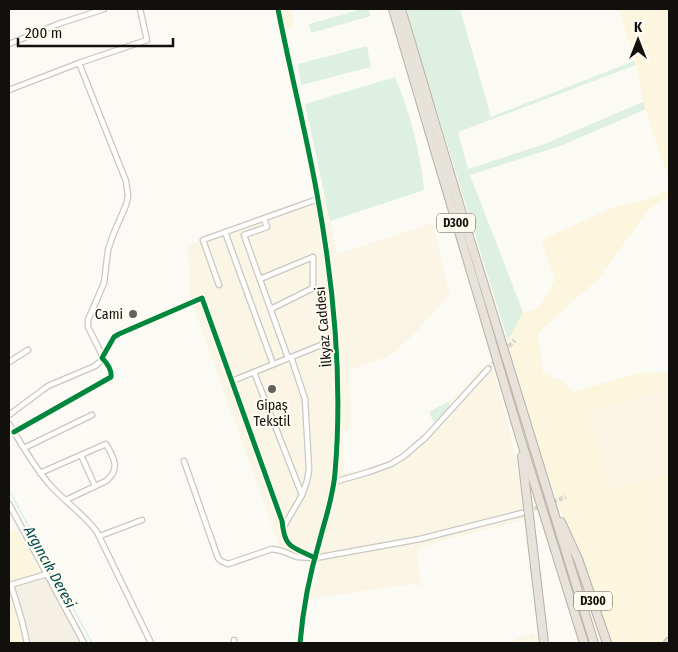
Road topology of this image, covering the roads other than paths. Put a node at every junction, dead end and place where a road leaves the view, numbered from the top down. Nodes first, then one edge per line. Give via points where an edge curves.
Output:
1 (104, 9) edge
2 (140, 9) edge
3 (278, 9) edge
4 (393, 9) edge
5 (401, 9) edge
6 (9, 44) edge
7 (79, 63) junction
8 (9, 90) edge
9 (318, 199) junction
10 (264, 218) junction
11 (225, 232) junction
12 (260, 280) junction
13 (219, 285) dead end
14 (270, 309) junction
15 (336, 339) junction
16 (28, 350) dead end
17 (102, 358) junction
18 (290, 358) junction
19 (9, 362) edge
20 (273, 364) junction
21 (488, 369) tunnel mouth
22 (254, 372) junction
23 (232, 381) junction
24 (9, 415) edge
25 (92, 415) dead end
26 (9, 424) edge
27 (14, 432) junction
28 (520, 437) junction
29 (24, 448) junction
30 (81, 455) junction
31 (184, 461) dead end
32 (40, 473) junction
33 (334, 482) junction
34 (95, 486) junction
35 (302, 495) junction
36 (549, 495) junction
37 (66, 500) junction
38 (9, 504) edge
39 (522, 512) tunnel mouth
40 (142, 520) dead end
41 (283, 528) junction
42 (100, 536) junction
43 (315, 558) junction
44 (47, 574) junction
45 (10, 585) edge
46 (28, 643) edge
47 (84, 643) edge
48 (151, 643) edge
49 (300, 643) edge
50 (544, 643) edge
51 (584, 643) edge
52 (594, 643) edge
53 (607, 643) edge

1 - 6 street
2 - 7 street via 147,40
3 - 9 street, İlkyaz Caddesi
4 - 28 highway, D300
5 - 36 highway, D300
7 - 8 street
7 - 17 street via 128,191 126,205 110,242 102,291 88,320
9 - 10 street
9 - 15 street, İlkyaz Caddesi
10 - 11 street
10 - 12 street via 266,226 244,235
11 - 13 street via 203,240
11 - 20 street
12 - 14 street
12 - 14 street via 313,257 314,288
14 - 18 street
15 - 18 street
15 - 33 street, İlkyaz Caddesi via 339,390
16 - 19 street
17 - 23 street via 114,337 202,298
17 - 24 street via 96,366 48,386
17 - 27 street via 108,363 110,377
18 - 20 street
18 - 35 street via 305,400 309,470
20 - 22 street
21 - 33 street via 410,452 390,464
22 - 23 street
22 - 35 street
23 - 41 street
25 - 29 street
26 - 27 street
27 - 29 street
28 - 50 highway, D300
28 - 51 highway, D300
29 - 32 street
30 - 32 street
30 - 34 street
30 - 34 street via 106,444 115,459 111,476
31 - 43 street via 218,558 225,564 272,549 297,557
32 - 37 street
33 - 43 street, İlkyaz Caddesi
34 - 37 street
35 - 41 street
36 - 52 highway, D300
36 - 53 highway, D300 via 578,559
37 - 42 street
38 - 44 street
39 - 43 street via 420,539
40 - 42 street
41 - 43 street via 287,543
42 - 48 street
43 - 49 street, İlkyaz Caddesi
44 - 45 street
44 - 47 street
45 - 46 street

